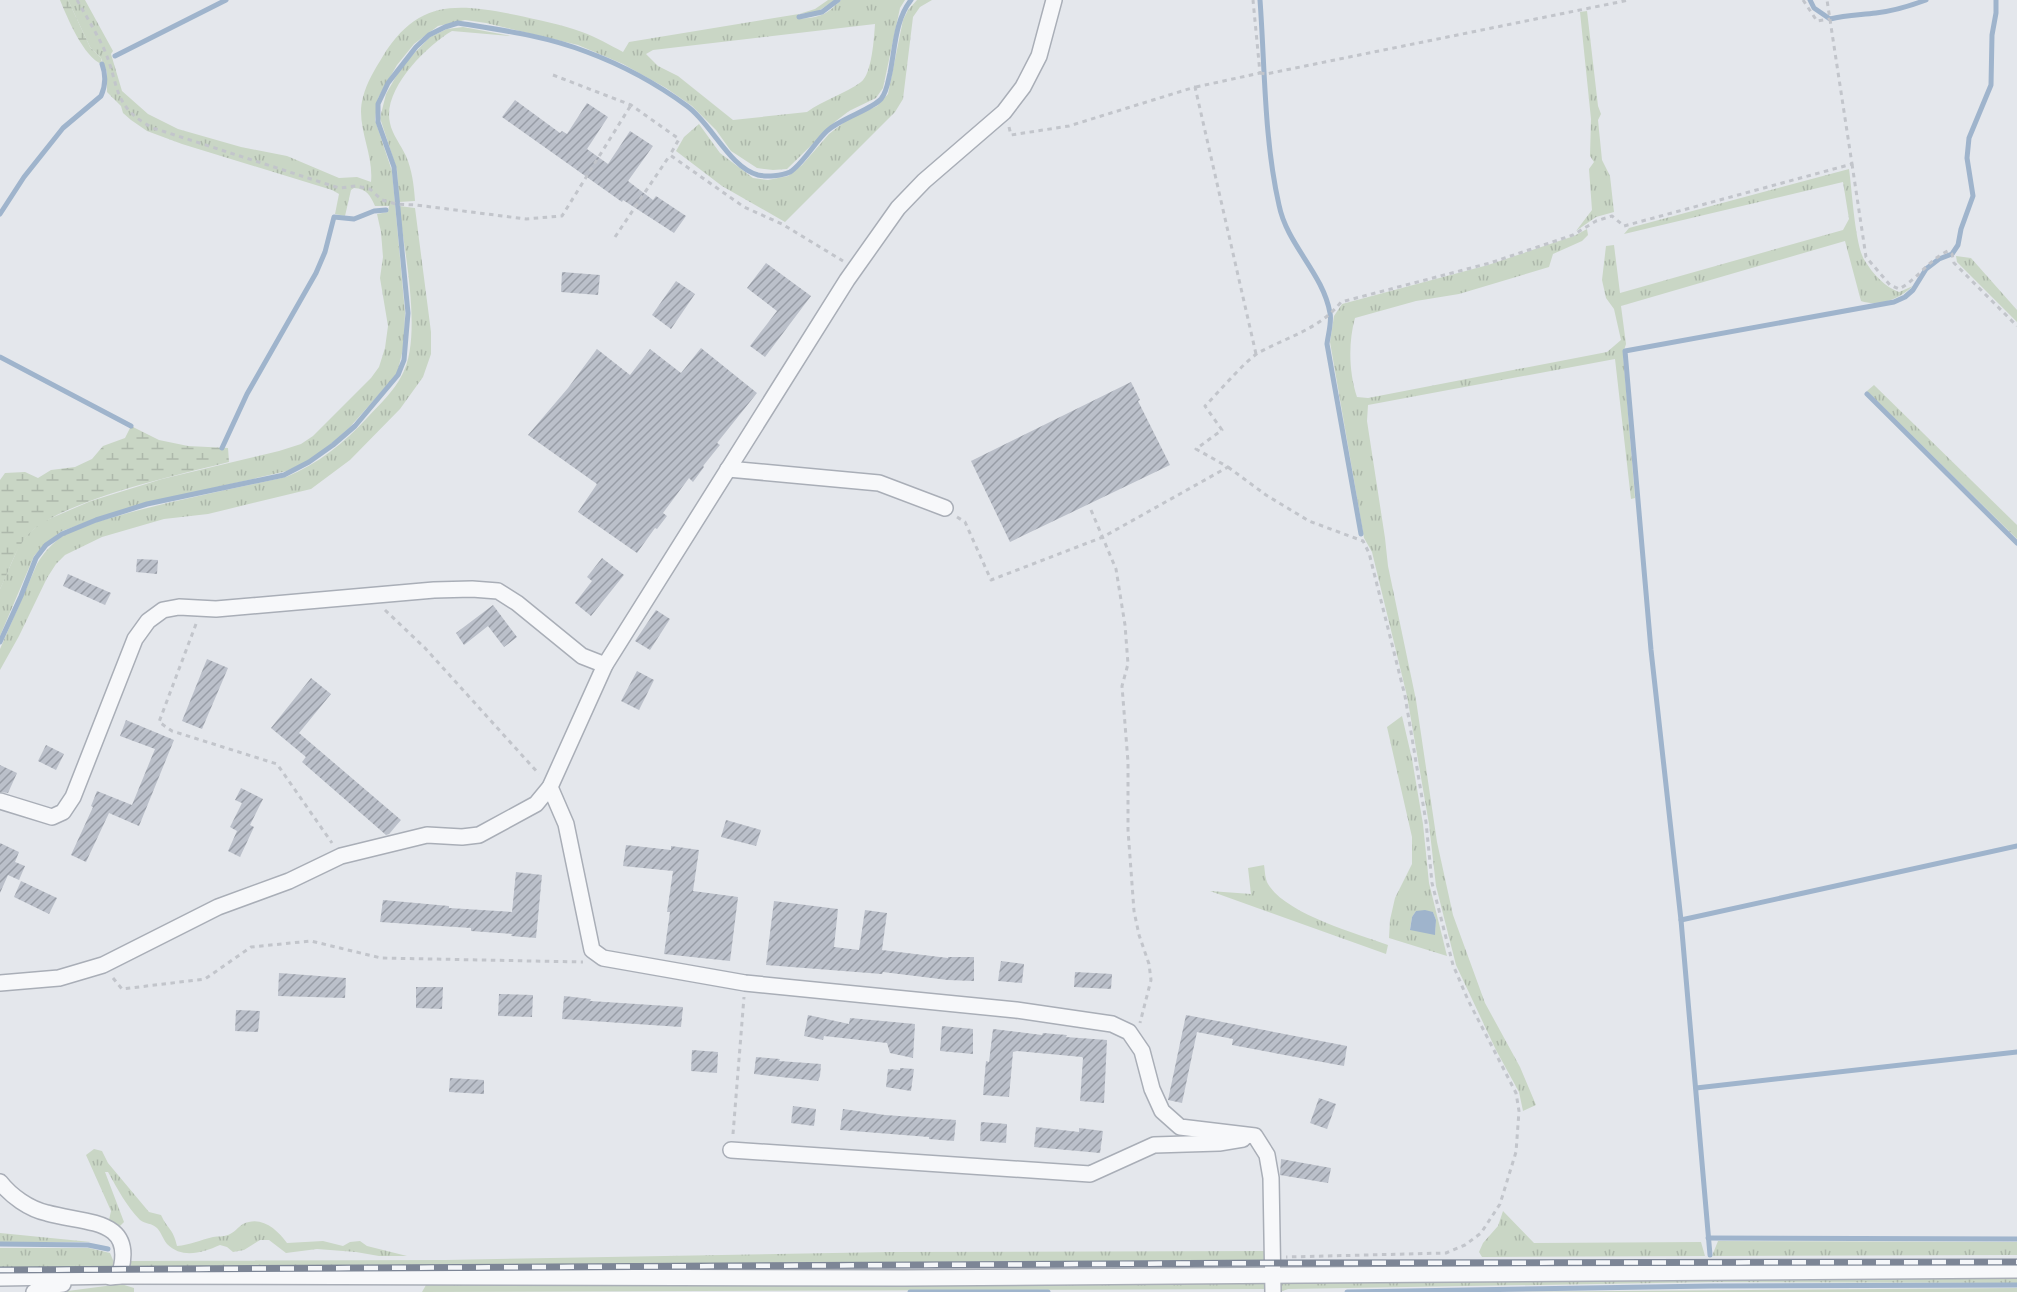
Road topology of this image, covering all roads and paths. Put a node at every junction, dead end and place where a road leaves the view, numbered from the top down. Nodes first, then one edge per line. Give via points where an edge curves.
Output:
1 (77, 0) edge
2 (1054, 0) edge
3 (1253, 0) edge
4 (1629, 0) edge
5 (1803, 0) edge
6 (1827, 0) edge
7 (1830, 19) junction
8 (1260, 74) junction
9 (553, 75) dead end
10 (1195, 87) junction
11 (632, 105) junction
12 (1004, 112) junction
13 (670, 155) junction
14 (1852, 164) junction
15 (615, 237) dead end
16 (855, 268) junction
17 (2017, 326) edge
18 (1256, 354) junction
19 (1228, 467) junction
20 (728, 469) junction
21 (945, 508) joint
22 (1091, 510) dead end
23 (1103, 537) junction
24 (369, 595) junction
25 (202, 608) junction
26 (605, 665) junction
27 (550, 787) junction
28 (0, 801) edge
29 (341, 856) junction
30 (603, 958) junction
31 (103, 965) junction
32 (0, 983) edge
33 (745, 983) junction
34 (1129, 1032) junction
35 (1255, 1136) junction
36 (731, 1150) joint
37 (0, 1182) edge
38 (1272, 1258) junction
39 (2017, 1270) edge
40 (119, 1276) junction
41 (1273, 1276) junction
42 (0, 1278) edge
43 (34, 1292) edge
44 (1273, 1292) edge

1 - 11 path via 104,49 116,89 138,120 339,188 369,189 382,200 396,204 526,219 562,216
2 - 12 street via 1039,56
3 - 8 path
4 - 8 path
5 - 7 path via 1817,21
6 - 7 path
7 - 14 path
8 - 10 path
9 - 11 path
10 - 12 path via 1070,126 1011,135
10 - 18 path
11 - 13 path via 679,139
12 - 16 street via 898,208
13 - 15 path
13 - 16 path via 744,207 782,224
14 - 17 path via 1866,257 1890,285 1899,289 1910,283 1935,257 1948,251 1954,263
14 - 18 path via 1624,226 1612,216 1573,235 1490,263 1341,302 1331,315
16 - 20 street
18 - 19 path via 1205,406 1222,430 1196,448
19 - 23 path
19 - 38 path via 1309,521 1363,541 1369,553 1405,696 1432,883 1453,965 1516,1093 1519,1111 1516,1152 1500,1204 1481,1233 1465,1245 1446,1252
20 - 21 street via 879,483
20 - 26 street
21 - 23 path via 965,522 991,580
22 - 23 path
23 - 34 path via 1116,569 1125,625 1128,664 1122,686 1128,830 1133,900 1150,980 1139,1026
24 - 25 street
24 - 26 street via 498,591 582,656
24 - 27 path via 425,648
25 - 28 street via 163,610 148,621 135,639 63,812 52,817
25 - 29 path via 159,722 171,731 277,764
26 - 27 street
27 - 29 street via 536,804 479,835 427,835
27 - 30 street via 566,824 592,950
29 - 31 street via 218,907
30 - 31 path via 576,963 381,958 311,941 251,947 205,979 122,989
30 - 33 street
31 - 32 street via 59,978
33 - 34 street via 1016,1010 1112,1024
33 - 36 path
34 - 35 street via 1142,1051 1162,1111 1180,1127
35 - 36 street via 1219,1143 1154,1145 1090,1174
35 - 38 street via 1269,1166
37 - 40 street via 7,1191 39,1210 109,1227 118,1235 123,1250
38 - 41 street
39 - 41 street
40 - 41 street
40 - 42 street
40 - 43 street via 47,1286
41 - 44 street

